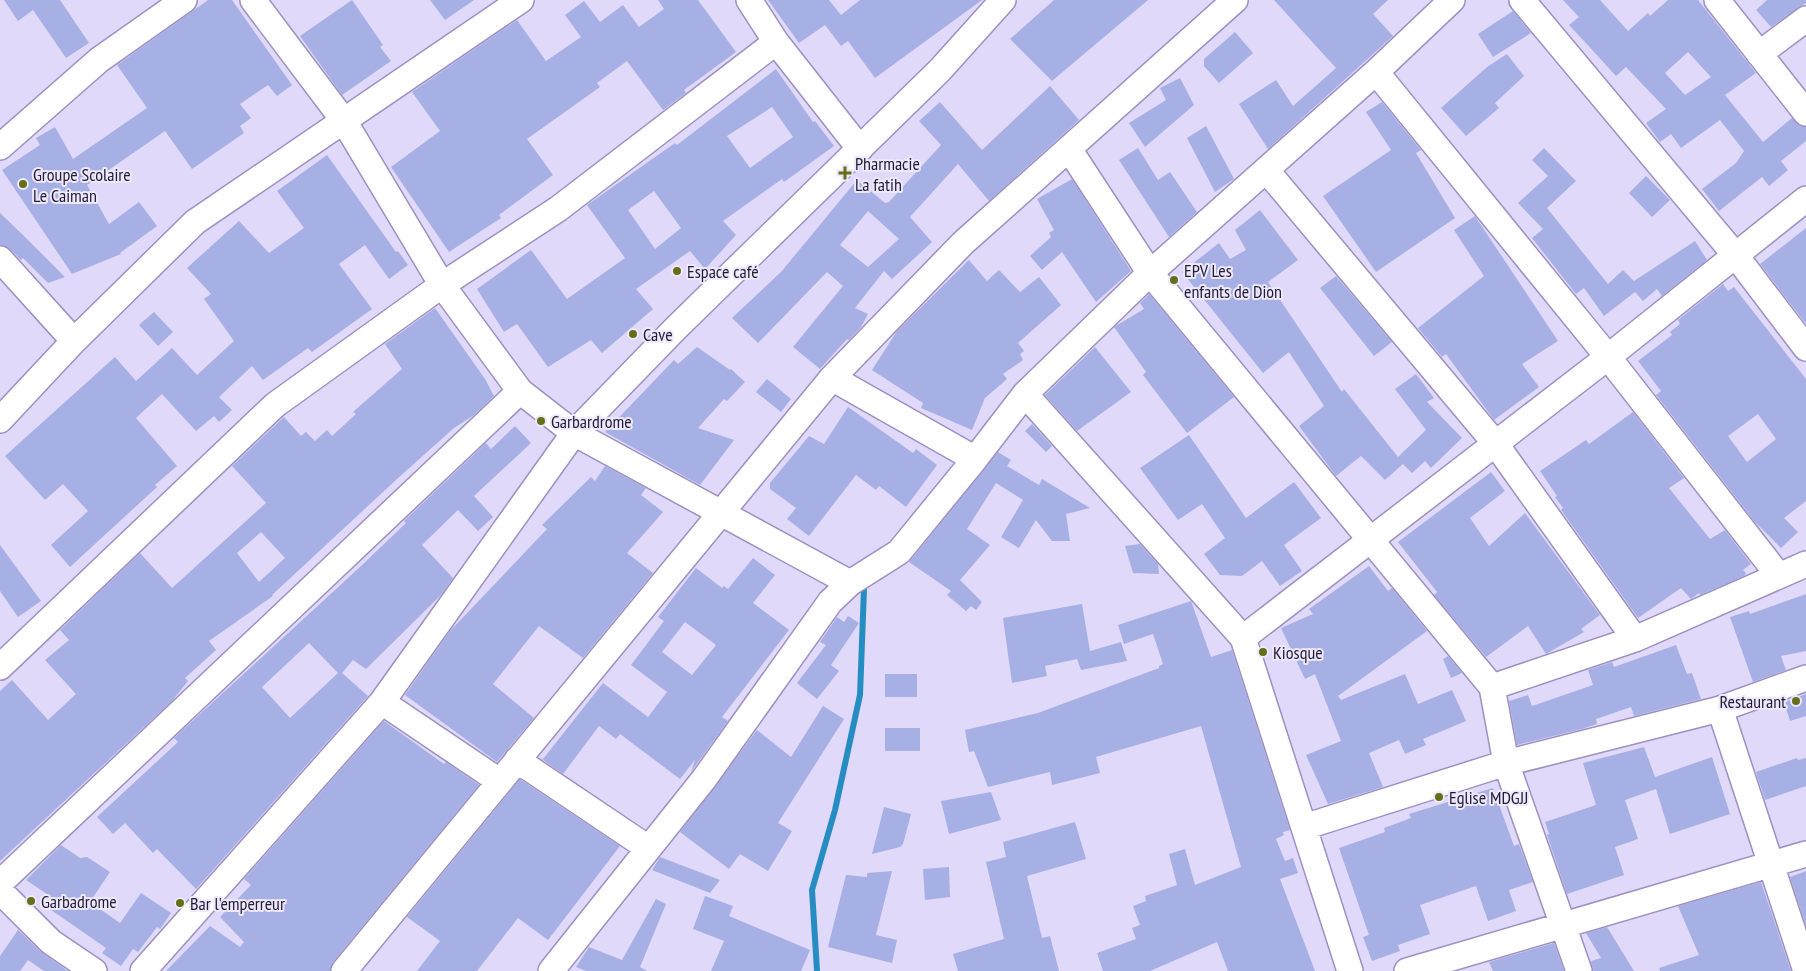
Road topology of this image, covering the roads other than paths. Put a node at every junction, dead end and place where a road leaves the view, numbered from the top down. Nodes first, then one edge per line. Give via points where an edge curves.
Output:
1 (184, 0) edge
2 (253, 0) edge
3 (521, 0) edge
4 (749, 0) edge
5 (1002, 0) edge
6 (1452, 0) edge
7 (1522, 0) edge
8 (1717, 0) edge
9 (1232, 1) edge
10 (1806, 19) edge
11 (776, 42) junction
12 (1759, 54) junction
13 (1376, 72) junction
14 (1806, 113) edge
15 (344, 120) junction
16 (0, 147) edge
17 (860, 149) junction
18 (1068, 149) junction
19 (1267, 171) junction
20 (1806, 199) edge
21 (1736, 256) junction
22 (0, 259) edge
23 (1150, 273) junction
24 (442, 285) junction
25 (74, 341) junction
26 (1806, 348) edge
27 (1608, 357) junction
28 (832, 378) junction
29 (520, 391) junction
30 (1025, 394) junction
31 (0, 420) edge
32 (574, 433) junction
33 (1495, 442) junction
34 (975, 459) junction
35 (718, 513) junction
36 (1369, 540) junction
37 (1806, 564) edge
38 (1779, 576) junction
39 (850, 583) junction
40 (1243, 638) junction
41 (1635, 639) junction
42 (0, 667) edge
43 (1806, 678) edge
44 (1492, 687) junction
45 (382, 702) junction
46 (1720, 709) junction
47 (517, 760) junction
48 (1506, 764) junction
49 (499, 781) junction
50 (1304, 826) junction
51 (648, 848) junction
52 (1806, 854) edge
53 (1771, 866) junction
54 (0, 883) edge
55 (0, 891) edge
56 (1565, 926) junction
57 (94, 971) edge
58 (143, 971) edge
59 (344, 971) edge
60 (551, 971) edge
61 (1350, 971) edge
62 (1407, 971) edge
63 (1579, 971) edge
64 (1806, 971) edge

1 - 16 street via 99,60
2 - 15 street
3 - 15 street
4 - 11 street
5 - 17 street via 940,70
6 - 13 street
7 - 21 street
8 - 12 street
9 - 18 street
10 - 12 street
11 - 17 street
11 - 24 street via 558,209
12 - 14 street
13 - 19 street
13 - 27 street
15 - 24 street
15 - 25 street via 195,222
17 - 32 street via 675,329
18 - 23 street
18 - 28 street via 963,243
19 - 23 street
19 - 33 street
20 - 21 street
21 - 26 street
21 - 27 street
22 - 25 street
23 - 30 street
23 - 36 street
24 - 29 street
24 - 42 street via 275,405
25 - 31 street
27 - 33 street
27 - 38 street
28 - 34 street
28 - 35 street
29 - 32 street
29 - 54 street
30 - 34 street
30 - 40 street
32 - 35 street
32 - 45 street
33 - 36 street
33 - 41 street
34 - 39 street via 899,552
35 - 39 street
35 - 47 street
36 - 40 street
36 - 44 street
37 - 38 street
38 - 41 street
39 - 51 street via 830,602 704,778
40 - 50 street
41 - 44 street
43 - 46 street
44 - 48 street
45 - 49 street
45 - 58 street
46 - 48 street
46 - 53 street
47 - 49 street
47 - 51 street
48 - 50 street
48 - 56 street
49 - 59 street
50 - 61 street
51 - 60 street
52 - 53 street
53 - 56 street
53 - 64 street
55 - 57 street via 52,942
56 - 62 street
56 - 63 street

